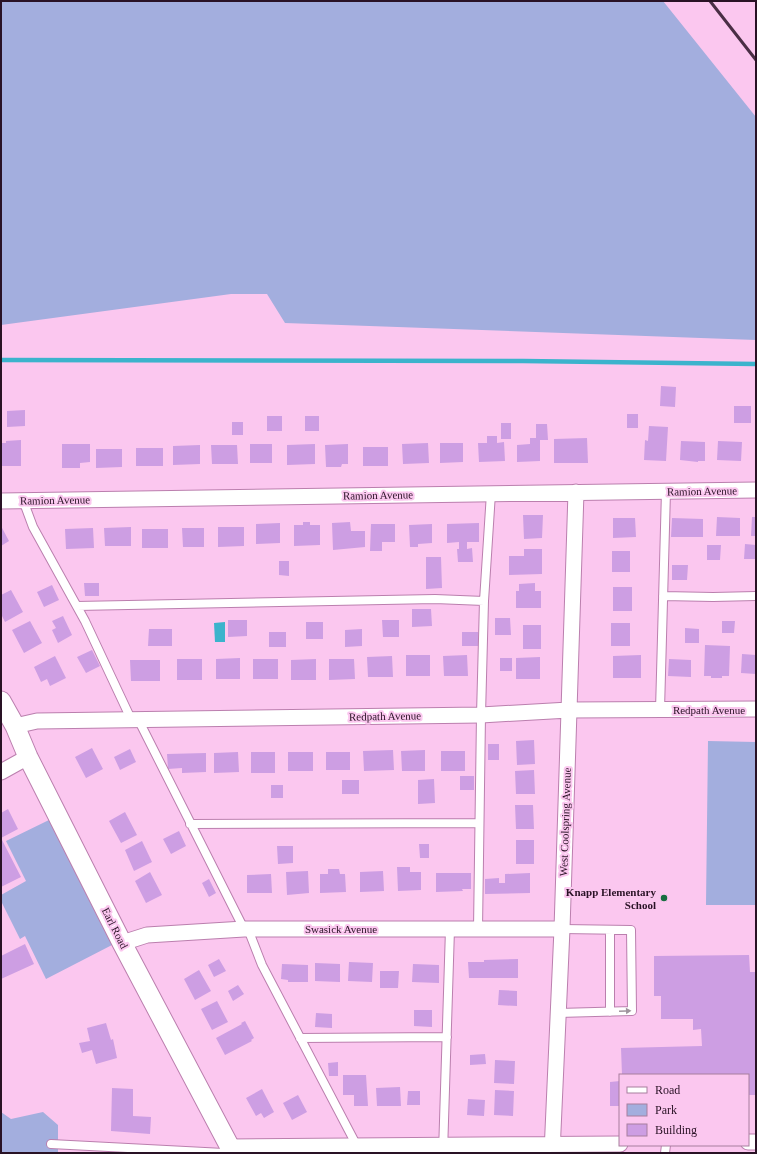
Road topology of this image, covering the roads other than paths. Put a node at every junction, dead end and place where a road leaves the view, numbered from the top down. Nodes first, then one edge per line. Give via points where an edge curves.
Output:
1 (756, 490) edge
2 (666, 491) junction
3 (576, 492) junction
4 (491, 493) junction
5 (23, 500) junction
6 (1, 501) edge
7 (663, 596) junction
8 (756, 596) edge
9 (484, 601) junction
10 (77, 606) junction
11 (1, 701) edge
12 (756, 709) edge
13 (569, 710) junction
14 (660, 710) junction
15 (481, 714) junction
16 (135, 719) junction
17 (15, 726) junction
18 (28, 757) junction
19 (1, 772) edge
20 (479, 823) junction
21 (190, 824) junction
22 (246, 929) junction
23 (450, 929) junction
24 (478, 929) junction
25 (562, 929) junction
26 (610, 930) junction
27 (122, 943) junction
28 (610, 1012) junction
29 (558, 1013) junction
30 (447, 1037) junction
31 (300, 1038) junction
32 (51, 1144) dead end
33 (619, 1144) edge
34 (552, 1149) edge
35 (359, 1150) edge
36 (443, 1150) edge
37 (229, 1151) edge

1 - 2 street, Ramion Avenue
2 - 3 street, Ramion Avenue
2 - 7 lane
3 - 4 street, Ramion Avenue
3 - 13 street, West Coolspring Avenue
4 - 5 street, Ramion Avenue
4 - 9 lane
5 - 6 street, Ramion Avenue
5 - 10 lane via 33,527
7 - 8 lane
7 - 14 lane
9 - 10 lane via 435,599
9 - 15 lane
10 - 16 lane
11 - 17 street, Earl Road
12 - 14 street, Redpath Avenue
13 - 14 street, Redpath Avenue
13 - 15 street, Redpath Avenue
13 - 25 street, West Coolspring Avenue
15 - 16 street, Redpath Avenue
15 - 20 lane
16 - 17 street, Redpath Avenue via 37,721
16 - 21 lane
17 - 18 street, Earl Road
18 - 19 street
18 - 27 street, Earl Road
20 - 21 lane
20 - 24 lane
21 - 22 lane
22 - 23 street, Swasick Avenue
22 - 27 street, Swasick Avenue via 147,935
22 - 31 lane
23 - 24 street, Swasick Avenue
23 - 30 lane
24 - 25 street, Swasick Avenue
25 - 26 lane
25 - 29 street, West Coolspring Avenue
26 - 28 lane
28 -> 26 lane via 632,1011 631,930
27 - 37 street, Earl Road
28 - 29 lane
29 - 34 street, West Coolspring Avenue
30 - 31 lane
30 - 36 lane
31 - 35 lane
32 - 37 lane
33 - 34 street
34 - 36 street
35 - 36 street
35 - 37 street

